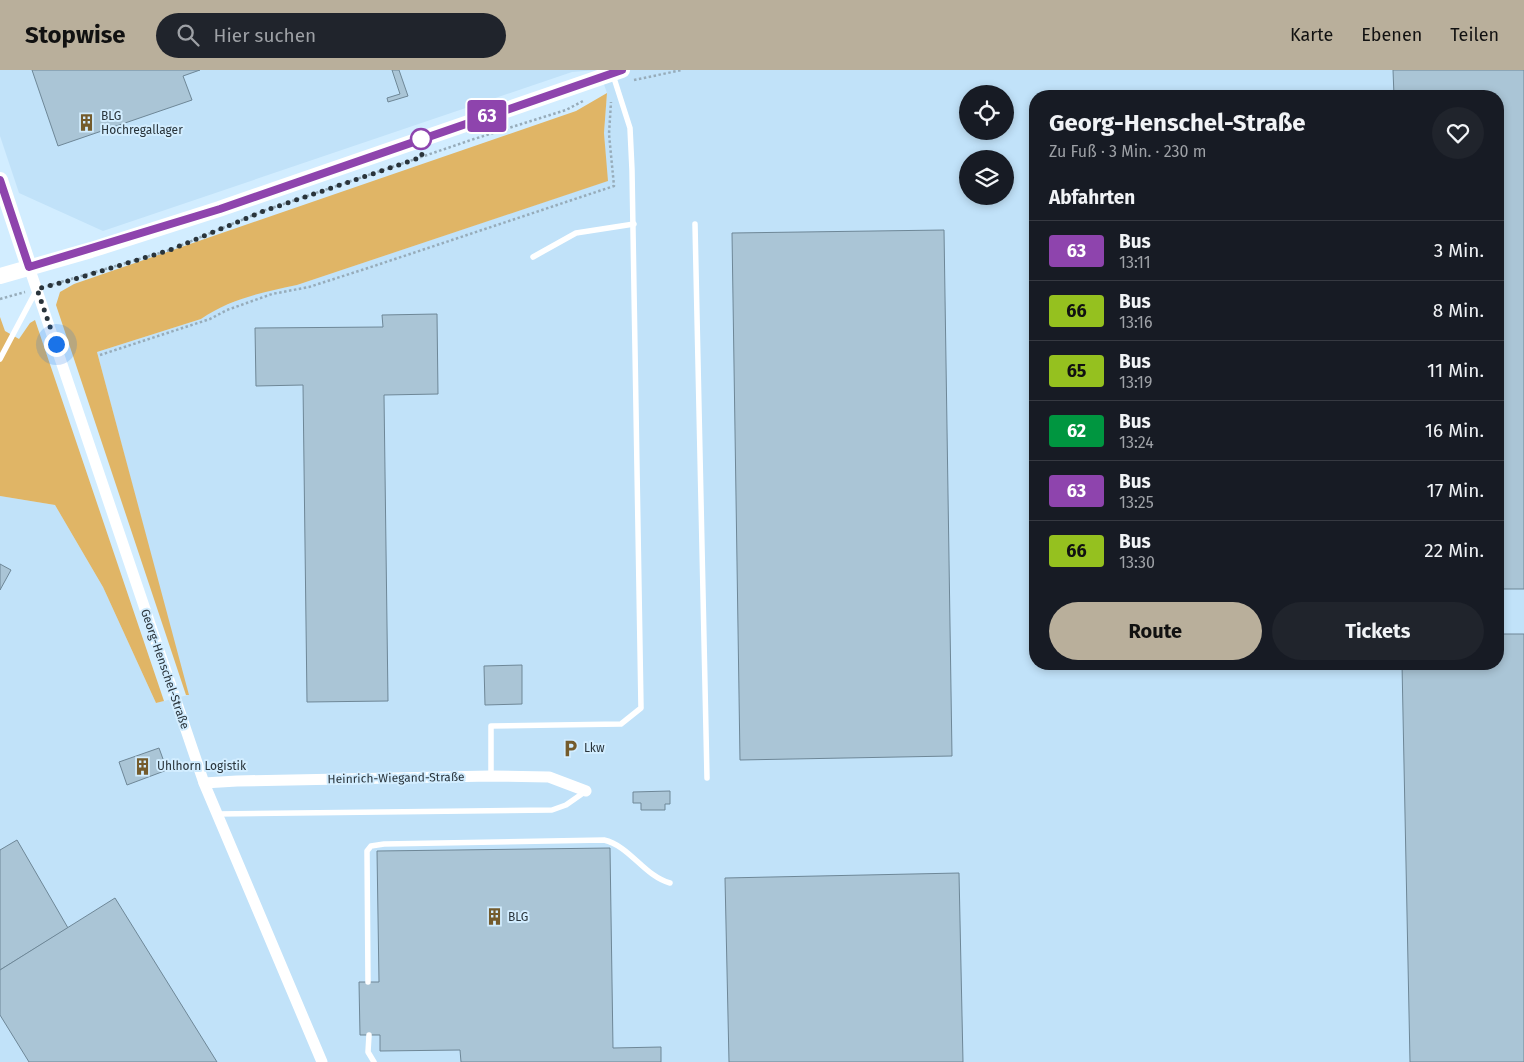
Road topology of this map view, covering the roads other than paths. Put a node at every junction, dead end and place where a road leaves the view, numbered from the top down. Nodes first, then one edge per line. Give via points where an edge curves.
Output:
1 (606, 74) edge
2 (625, 76) edge
3 (0, 180) edge
4 (634, 224) junction
5 (696, 224) dead end
6 (533, 256) dead end
7 (29, 267) junction
8 (0, 276) edge
9 (37, 289) junction
10 (0, 359) edge
11 (491, 776) junction
12 (707, 778) dead end
13 (204, 783) junction
14 (586, 791) joint
15 (217, 814) junction
16 (670, 883) dead end
17 (368, 982) dead end
18 (369, 1035) dead end
19 (322, 1062) edge
20 (374, 1062) edge

1 - 2 street
1 - 4 lane via 630,128
1 - 7 street via 220,209
3 - 7 street
4 - 6 lane via 576,233
4 - 11 lane via 641,708 621,724 491,726
5 - 12 lane
7 - 8 street
7 - 9 street, Georg-Henschel-Straße
9 - 10 lane
9 - 13 street, Georg-Henschel-Straße
11 - 13 street, Heinrich-Wiegand-Straße
11 - 14 street, Heinrich-Wiegand-Straße via 549,777
13 - 15 street, Georg-Henschel-Straße
14 - 15 lane via 552,810
15 - 19 street, Georg-Henschel-Straße
16 - 17 lane via 660,880 614,842 604,840 372,846 367,851
18 - 20 lane via 368,1052

